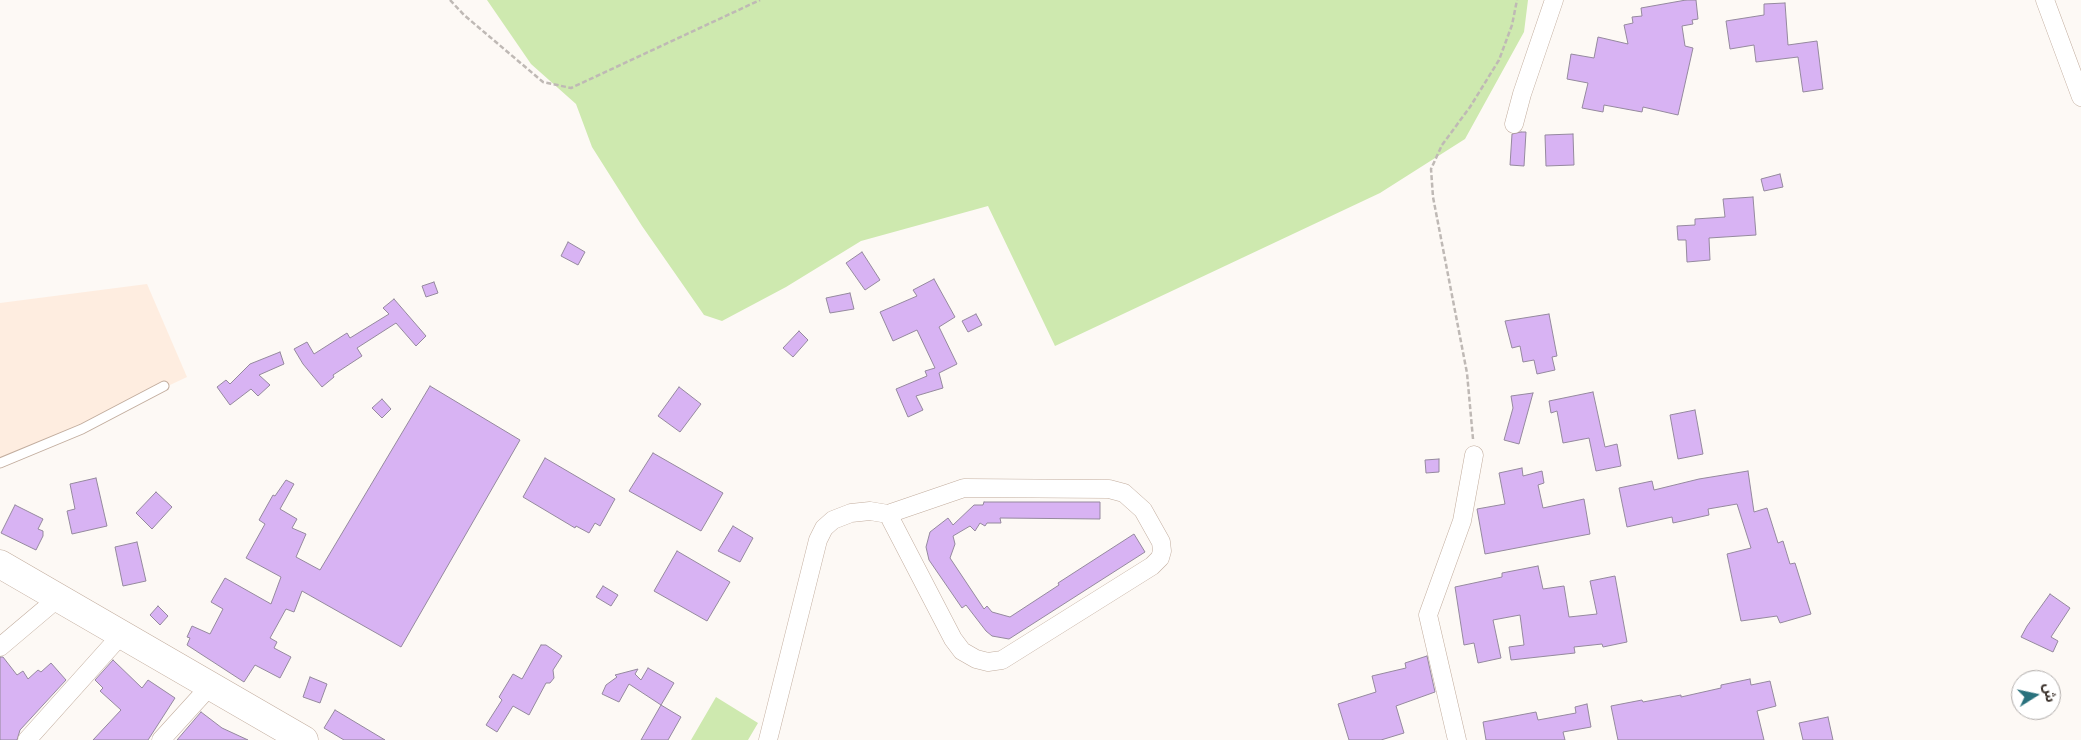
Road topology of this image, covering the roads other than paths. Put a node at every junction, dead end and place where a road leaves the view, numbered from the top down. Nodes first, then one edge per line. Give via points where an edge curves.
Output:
1 (1554, 0) edge
2 (2045, 0) edge
3 (2081, 97) edge
4 (1514, 124) dead end
5 (164, 386) dead end
6 (1474, 455) road end
7 (0, 463) edge
8 (888, 514) junction
9 (0, 564) edge
10 (58, 598) junction
11 (122, 634) junction
12 (0, 647) edge
13 (211, 685) junction
14 (27, 740) edge
15 (161, 740) edge
16 (304, 740) edge
17 (768, 740) edge
18 (1457, 740) edge

1 - 4 street
2 - 3 street
5 - 7 lane via 82,429
6 - 18 street via 1462,521 1428,615
8 - 8 street via 964,488 1108,489 1124,493 1143,510 1161,542 1162,551 1152,566 1002,660 988,662 962,650 953,639
8 - 17 street via 851,512 824,528 818,540
9 - 10 main road
10 - 11 main road
10 - 12 street
11 - 13 main road
11 - 14 street
13 - 15 street
13 - 16 main road

